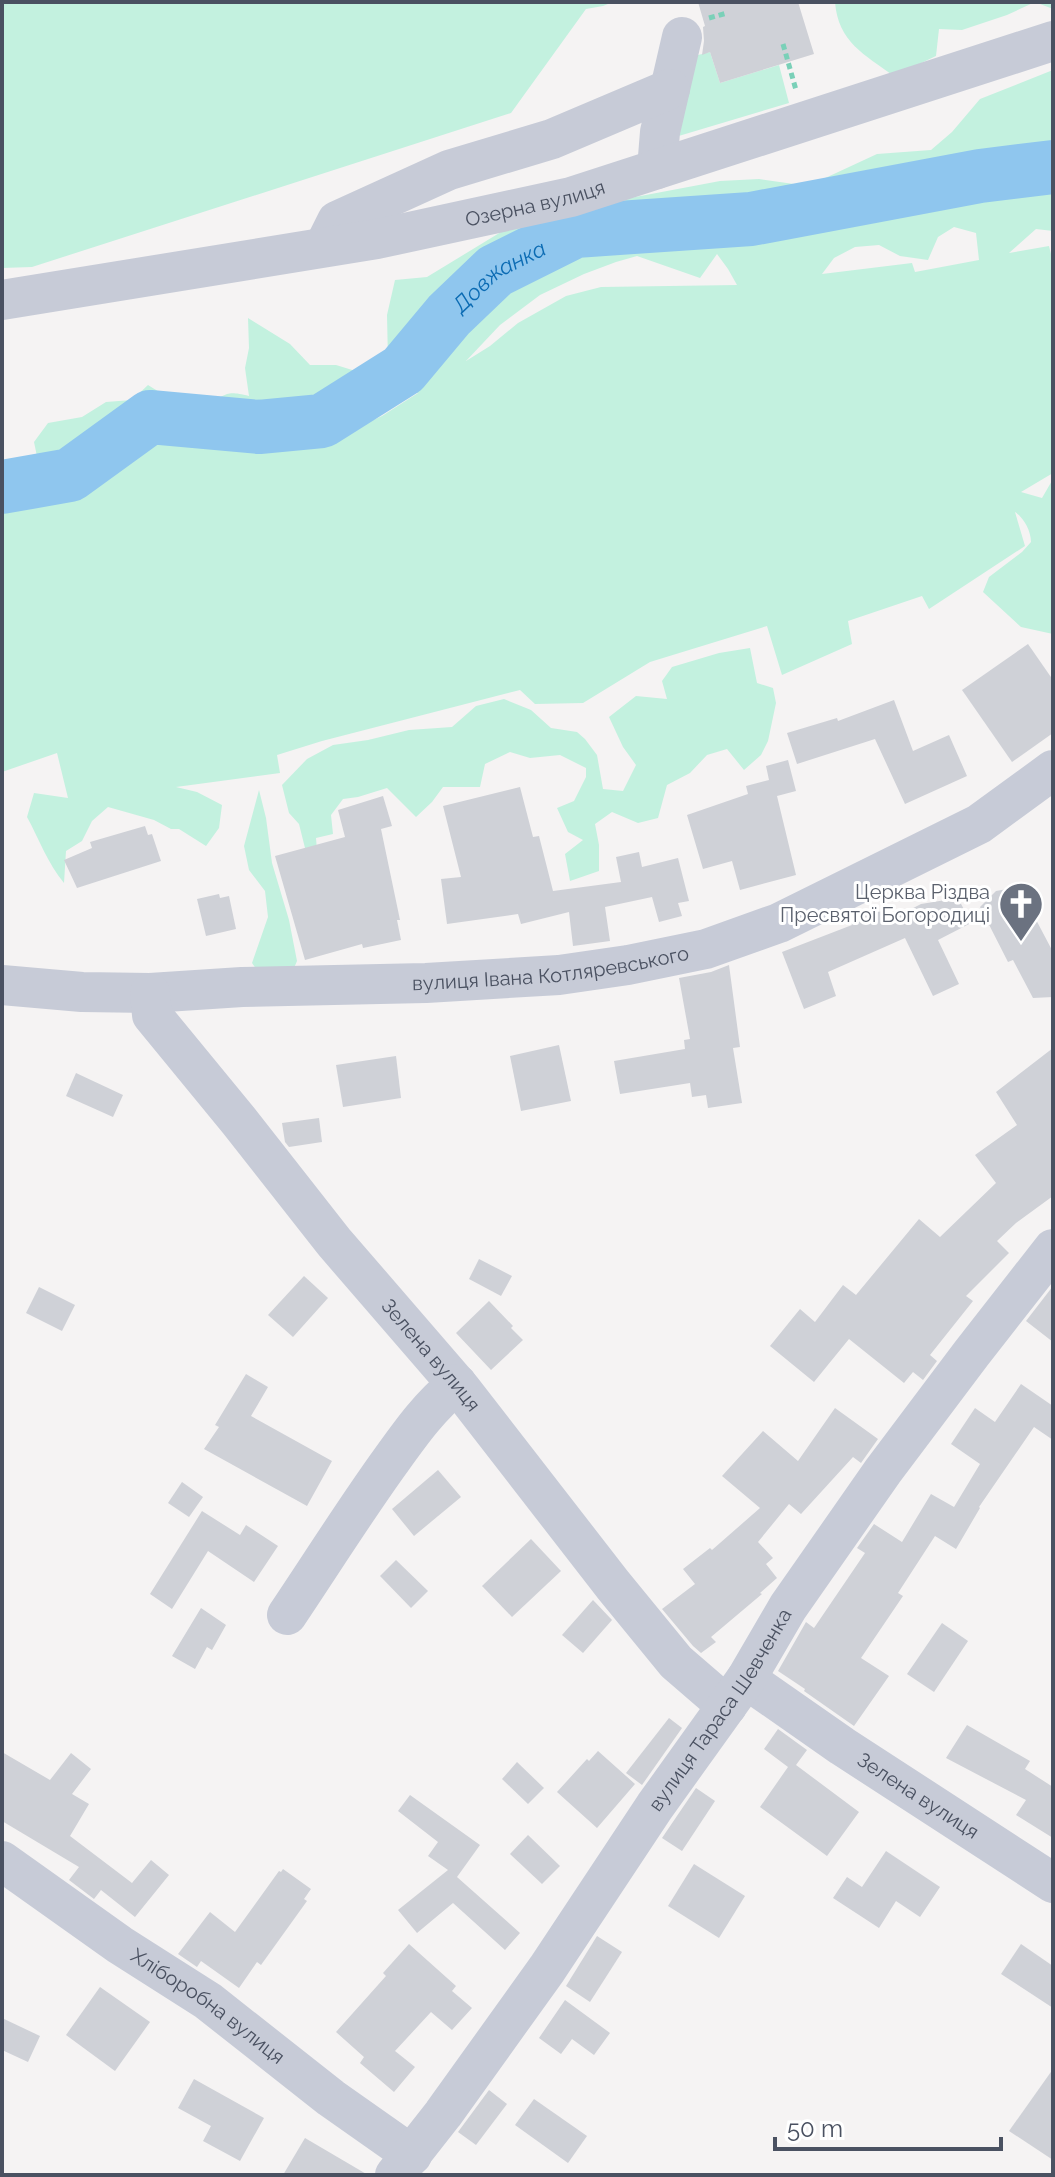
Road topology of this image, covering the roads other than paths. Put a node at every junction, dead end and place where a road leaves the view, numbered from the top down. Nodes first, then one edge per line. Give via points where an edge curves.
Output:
1 (682, 37) dead end
2 (1053, 41) edge
3 (670, 89) junction
4 (657, 169) junction
5 (324, 247) junction
6 (2, 300) edge
7 (1053, 770) edge
8 (2, 985) edge
9 (150, 993) junction
10 (1053, 1249) edge
11 (457, 1384) junction
12 (287, 1615) dead end
13 (736, 1692) junction
14 (2, 1861) edge
15 (1053, 1883) edge
16 (404, 2165) edge

1 - 3 street
2 - 4 street, Озерна вулиця
3 - 4 street
3 - 5 street via 552,139 449,170 337,221
4 - 5 street, Озерна вулиця via 571,197
5 - 6 street, Озерна вулиця
7 - 9 street, вулиця Івана Котляревського via 979,824 779,923 706,949 559,975
8 - 9 street, вулиця Івана Котляревського
9 - 11 street, Зелена вулиця via 152,1015 334,1242
10 - 13 street, вулиця Тараса Шевченка via 883,1471
11 - 12 street via 435,1402 374,1483
11 - 13 street, Зелена вулиця via 676,1662
13 - 15 street, Зелена вулиця via 842,1746
13 - 16 street, вулиця Тараса Шевченка via 547,1969
14 - 16 street, Хліборобна вулиця via 208,2001 331,2098

